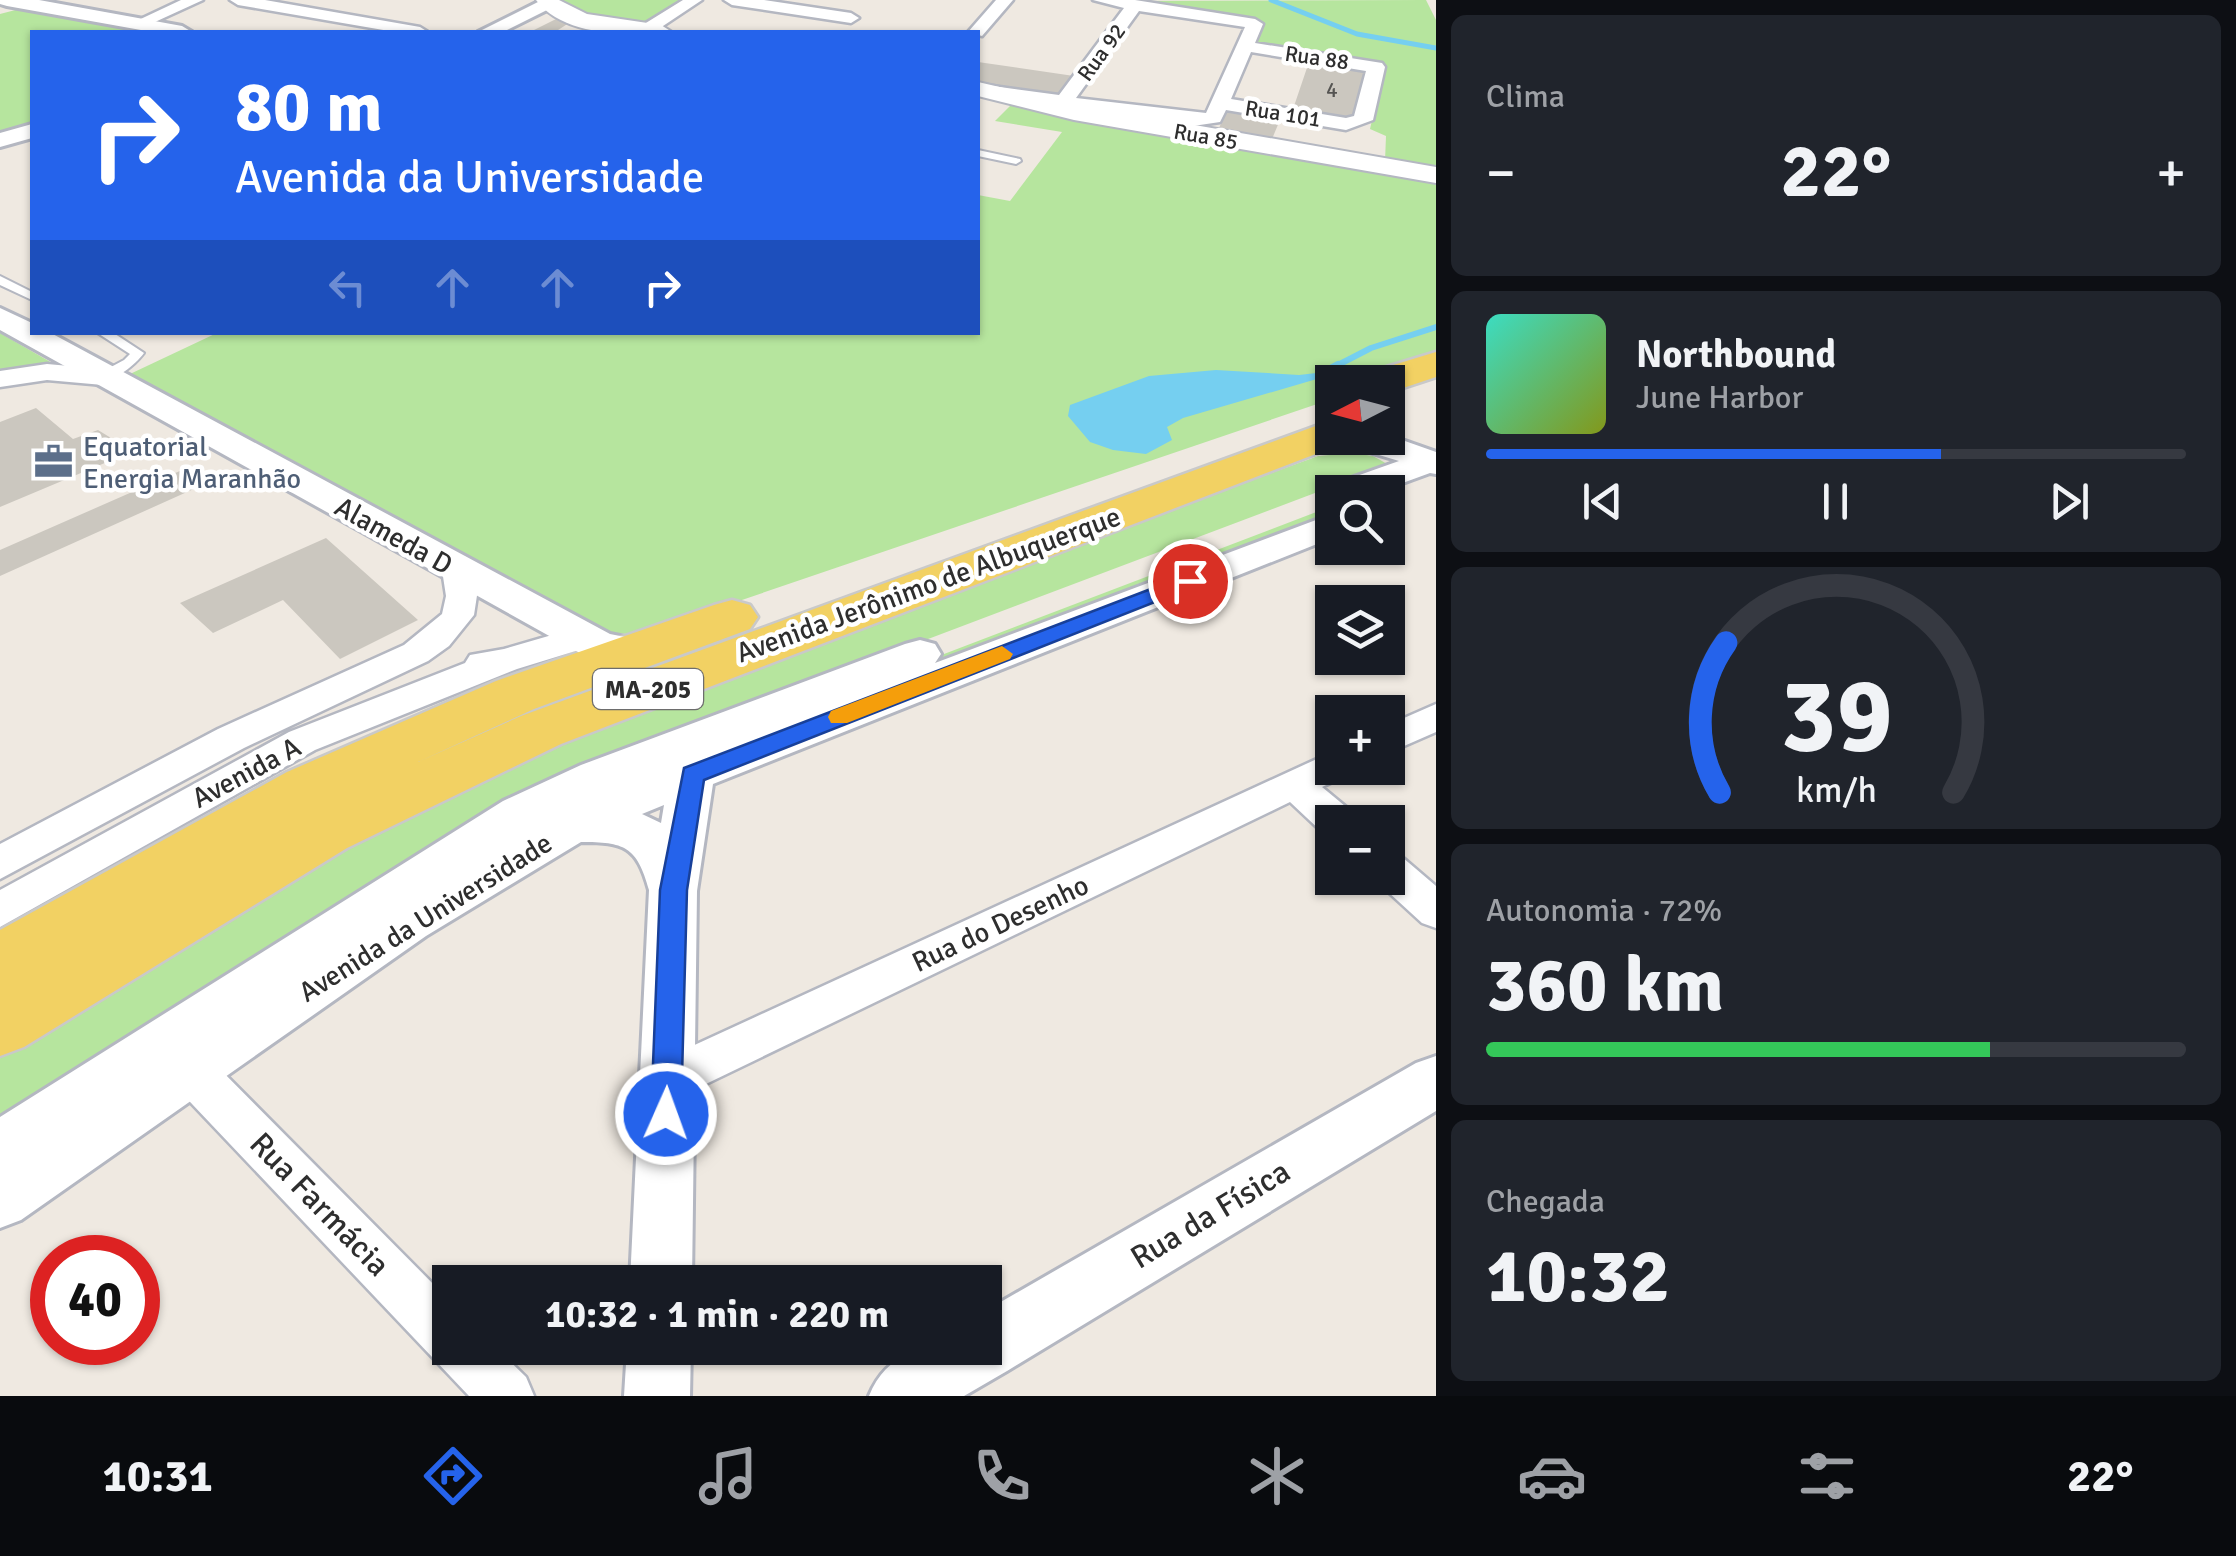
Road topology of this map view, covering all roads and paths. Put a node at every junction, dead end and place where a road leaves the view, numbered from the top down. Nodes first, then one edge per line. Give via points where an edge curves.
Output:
1 (7, 0) edge
2 (196, 0) edge
3 (238, 0) edge
4 (694, 0) edge
5 (732, 0) edge
6 (741, 0) edge
7 (1005, 0) edge
8 (1100, 0) edge
9 (1134, 5) junction
10 (551, 6) edge
11 (138, 24) junction
12 (171, 30) edge
13 (409, 30) edge
14 (492, 30) edge
15 (650, 30) edge
16 (655, 30) edge
17 (837, 30) edge
18 (978, 30) edge
19 (1245, 46) junction
20 (980, 89) edge
21 (980, 89) edge
22 (1066, 99) junction
23 (1219, 103) junction
24 (1346, 124) joint
25 (30, 132) edge
26 (0, 140) edge
27 (980, 153) edge
28 (1016, 160) dead end
29 (1436, 175) edge
30 (0, 280) edge
31 (30, 295) edge
32 (0, 317) edge
33 (30, 334) edge
34 (31, 335) edge
35 (107, 335) edge
36 (1436, 364) edge
37 (103, 377) junction
38 (0, 379) edge
39 (1405, 390) edge
40 (1436, 395) edge
41 (1405, 401) edge
42 (1315, 406) edge
43 (1405, 432) edge
44 (1315, 439) edge
45 (1398, 455) edge
46 (1434, 470) edge
47 (1405, 477) edge
48 (1405, 491) edge
49 (1315, 505) edge
50 (1315, 532) edge
51 (458, 570) junction
52 (610, 644) junction
53 (505, 661) junction
54 (386, 670) junction
55 (1436, 717) edge
56 (1405, 732) edge
57 (688, 759) junction
58 (1315, 774) edge
59 (1294, 784) junction
60 (1318, 805) edge
61 (564, 810) junction
62 (0, 864) edge
63 (1405, 883) edge
64 (674, 890) junction
65 (0, 910) edge
66 (1436, 911) edge
67 (0, 963) edge
68 (0, 1026) edge
69 (190, 1070) junction
70 (667, 1080) junction
71 (1436, 1080) edge
72 (0, 1149) edge
73 (0, 1200) edge
74 (662, 1265) edge
75 (432, 1319) edge
76 (477, 1365) edge
77 (659, 1365) edge
78 (950, 1373) edge
79 (507, 1396) edge
80 (658, 1396) edge

1 - 11 street
2 - 11 street
3 - 13 street
4 - 16 street
5 - 6 street
6 - 17 street via 856,14
7 - 18 street
8 - 9 street
9 - 19 street via 1255,24
9 - 22 street, Rua 92
10 - 14 street
10 - 15 main road
11 - 12 street
19 - 23 street
19 - 24 street, Rua 88 via 1376,67 1364,120
20 - 22 street, Rua 85
21 - 29 main road, Rua 85
22 - 23 street, Rua 85 via 1206,120
23 - 24 street, Rua 101
25 - 26 street
27 - 28 lane
30 - 31 lane
32 - 33 street, Alameda D
34 - 37 street, Alameda D
35 - 37 lane via 138,354
36 - 39 main road
37 - 38 street via 47,372
37 - 51 street, Alameda D
40 - 41 main road
42 - 52 main road, Avenida Jerônimo de Albuquerque / MA-205
43 - 46 street
44 - 68 main road, Avenida Jerônimo de Albuquerque / MA-205 via 541,730 326,831
45 - 46 street
46 - 47 street
46 - 48 street
49 - 57 street, Avenida da Universidade
50 - 57 street, Avenida da Universidade
51 - 52 street, Alameda D
51 - 54 street, Avenida A via 458,617
52 - 53 street, Avenida A
52 - 67 main road, Avenida Jerônimo de Albuquerque / MA-205 via 516,695 308,788
53 - 54 street, Avenida A
53 - 65 street, Avenida A via 302,741
54 - 62 street, Avenida A via 264,722
55 - 56 street
57 - 61 street, Avenida da Universidade
57 - 64 street
58 - 59 street, Rua do Desenho
59 - 60 street
59 - 70 street, Rua do Desenho
61 - 64 street via 647,838 664,856
61 - 69 street, Avenida da Universidade
61 - 72 street, Avenida da Universidade via 455,852
63 - 66 street
64 - 70 street
69 - 73 street, Avenida da Universidade
69 - 75 street, Rua Farmácia
70 - 74 street
71 - 78 street, Rua da Física
76 - 79 street
77 - 80 street

